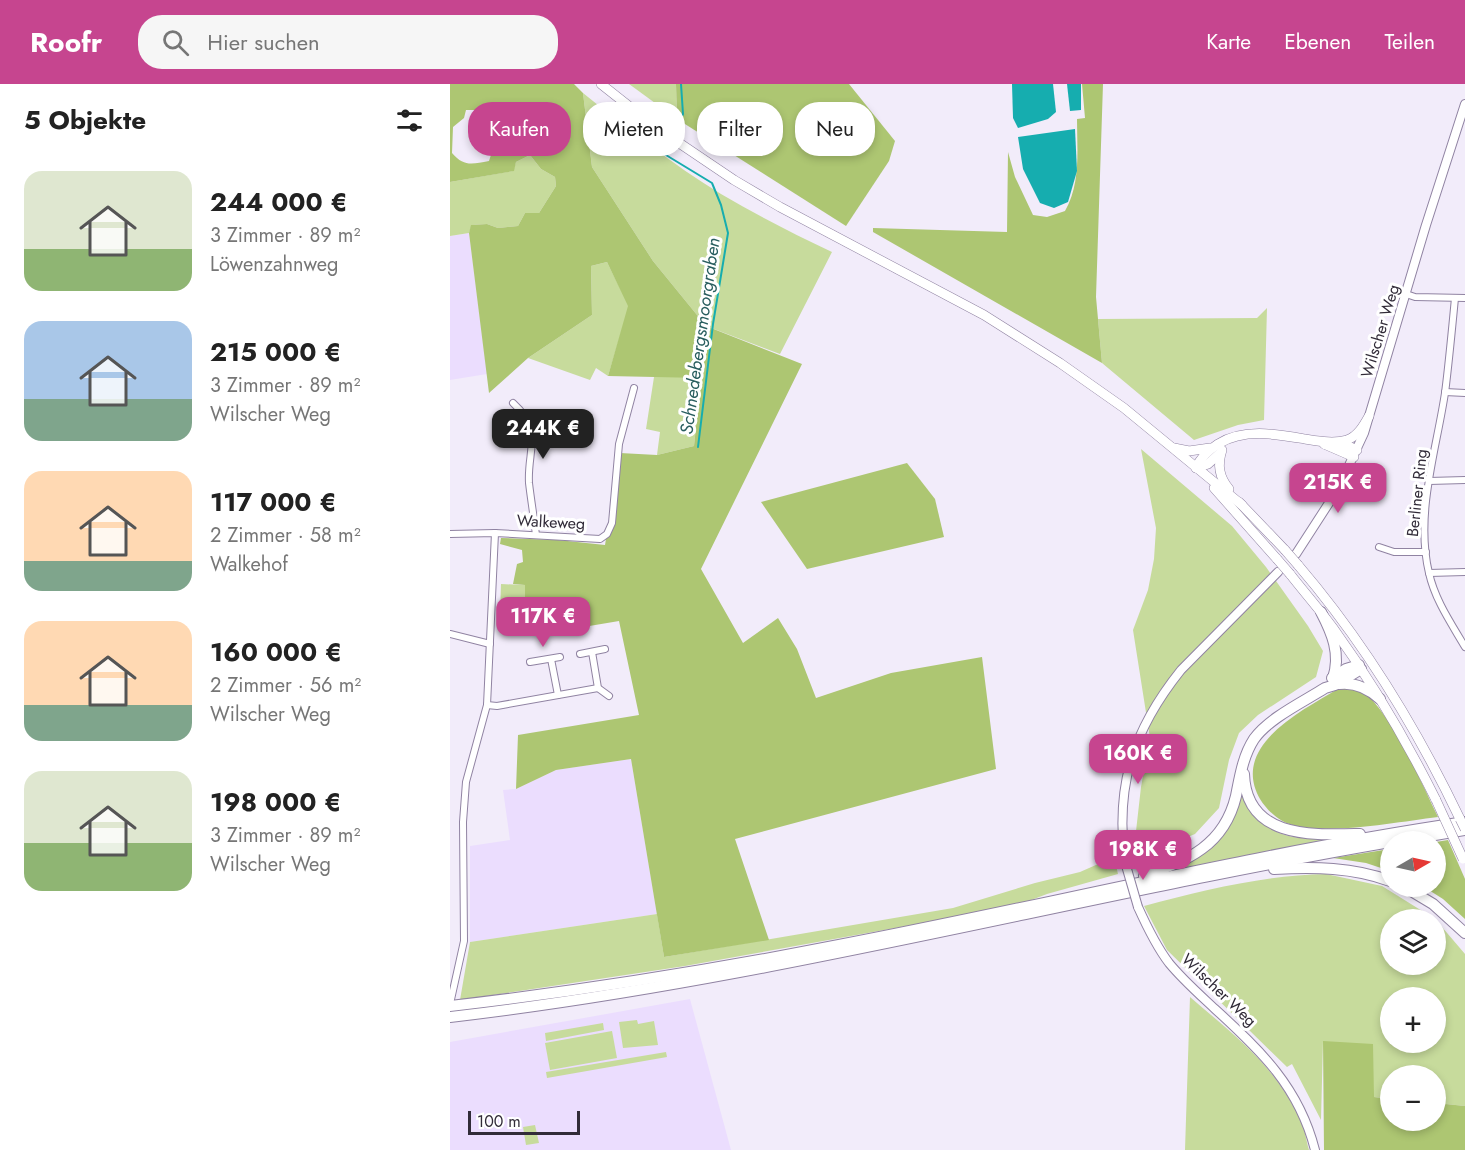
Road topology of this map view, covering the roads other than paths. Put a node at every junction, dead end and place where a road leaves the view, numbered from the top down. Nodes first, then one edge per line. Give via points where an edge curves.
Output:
1 (601, 84) edge
2 (1465, 104) edge
3 (1462, 121) edge
4 (1406, 294) junction
5 (1455, 298) junction
6 (1465, 298) edge
7 (634, 388) dead end
8 (1445, 392) junction
9 (1465, 393) edge
10 (513, 403) dead end
11 (1370, 416) junction
12 (1320, 441) junction
13 (1335, 441) junction
14 (1173, 448) junction
15 (1218, 449) junction
16 (1355, 454) junction
17 (1196, 468) junction
18 (1465, 480) edge
19 (1429, 481) junction
20 (1242, 504) junction
21 (495, 533) junction
22 (450, 534) edge
23 (536, 535) junction
24 (1379, 547) dead end
25 (1426, 552) junction
26 (1296, 554) dead end
27 (1278, 572) dead end
28 (1465, 572) edge
29 (1429, 573) junction
30 (1321, 612) junction
31 (450, 634) edge
32 (490, 644) junction
33 (1465, 647) edge
34 (605, 650) dead end
35 (1364, 650) junction
36 (592, 652) junction
37 (579, 654) dead end
38 (560, 657) dead end
39 (552, 659) junction
40 (530, 663) dead end
41 (1361, 666) junction
42 (1380, 673) junction
43 (1331, 684) junction
44 (598, 688) junction
45 (558, 695) junction
46 (609, 696) dead end
47 (1380, 699) junction
48 (487, 705) junction
49 (1245, 759) junction
50 (1465, 822) edge
51 (1465, 830) edge
52 (1427, 831) edge
53 (1446, 832) edge
54 (1380, 838) edge
55 (1380, 841) edge
56 (1380, 842) edge
57 (1464, 861) edge
58 (1232, 872) junction
59 (1380, 878) edge
60 (1110, 889) junction
61 (1421, 897) edge
62 (1465, 933) edge
63 (706, 974) junction
64 (450, 1005) edge
65 (481, 1008) junction
66 (450, 1017) edge
67 (1314, 1150) edge

1 - 14 main road via 654,126 734,180 1023,338 1106,395
2 - 3 street, Wilscher Weg
3 - 4 street, Wilscher Weg
4 - 5 street
4 - 11 street, Wilscher Weg
5 - 6 street
5 - 8 street, Berliner Ring
7 - 23 street, Walkeweg via 619,444 612,523 607,534 600,539
8 - 9 street
8 - 19 street, Berliner Ring
10 - 23 street via 524,413 532,435 529,480
11 - 13 main road via 1355,435
11 - 16 street, Wilscher Weg
12 - 13 main road
12 - 15 main road via 1245,434 1228,439
12 - 16 main road
13 - 16 main road via 1346,443
14 - 15 main road
14 - 17 main road
15 - 17 main road via 1202,458
15 - 20 main road via 1222,480
16 - 26 street, Wilscher Weg via 1338,489
17 - 20 main road
17 - 30 main road, bridge
18 - 19 street
19 - 25 street, Berliner Ring
20 - 35 main road, bridge via 1298,565
21 - 22 street, Walkeweg
21 - 23 street, Walkeweg
21 - 32 street
24 - 25 street via 1394,552
25 - 29 street, Berliner Ring
27 - 67 street, Wilscher Weg, bridge via 1167,687 1133,753 1121,825 1125,862 1153,940 1190,986 1264,1054 1284,1080 1303,1115
28 - 29 street
29 - 33 street, Berliner Ring via 1436,595
30 - 41 main road
30 - 43 highway via 1336,652
31 - 32 street
32 - 48 street
34 - 36 street
35 - 41 main road
35 - 42 main road
36 - 37 street
36 - 44 street
38 - 39 street
39 - 40 street
39 - 45 street
41 - 42 main road
41 - 43 highway
41 - 47 main road
42 - 51 main road, bridge via 1417,735
43 - 47 highway via 1356,685
43 - 49 highway via 1263,730
44 - 45 street
44 - 46 street
45 - 48 street
47 - 57 main road, bridge via 1436,800
48 - 64 street via 466,782 464,941
49 - 54 highway via 1249,797 1276,826 1309,835
49 - 60 highway via 1230,813 1213,840 1186,860
50 - 52 highway
51 - 53 highway
55 - 60 highway
56 - 58 highway
58 - 59 highway via 1339,869
58 - 63 highway
60 - 63 highway
61 - 62 highway
63 - 65 highway
64 - 65 highway
65 - 66 highway

